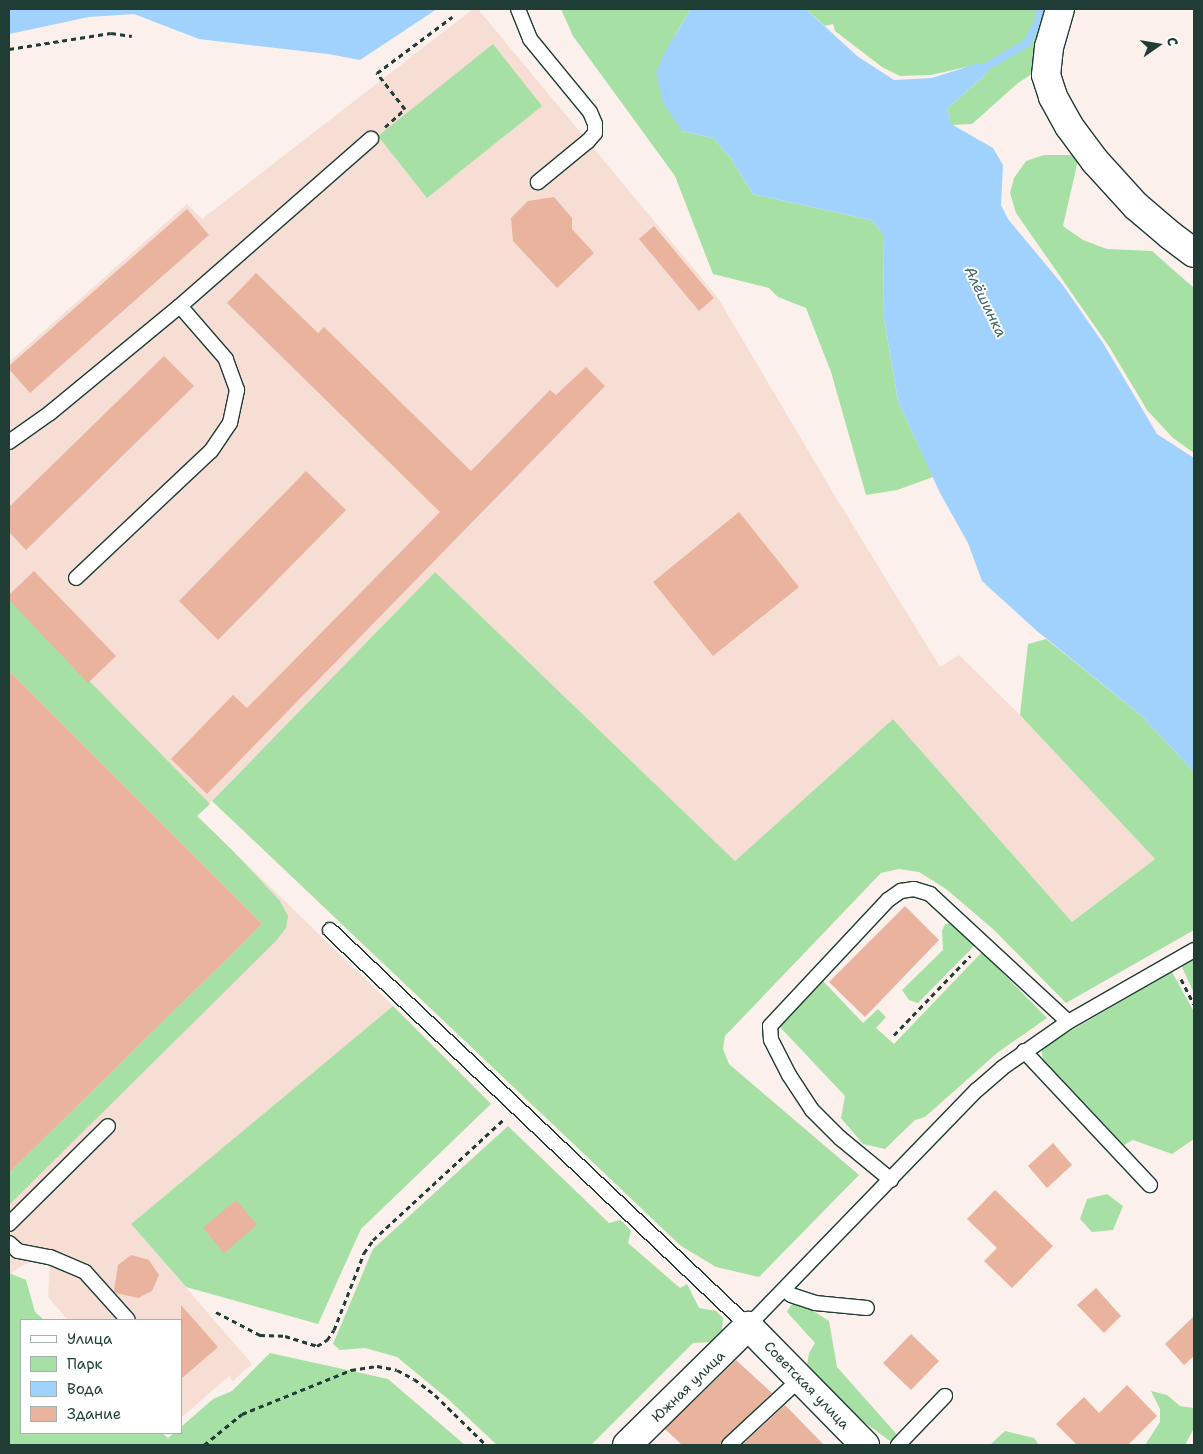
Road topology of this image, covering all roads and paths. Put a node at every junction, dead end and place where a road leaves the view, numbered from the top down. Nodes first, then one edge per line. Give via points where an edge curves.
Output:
1 (518, 9) edge
2 (1060, 9) edge
3 (452, 17) dead end
4 (132, 36) dead end
5 (9, 49) edge
6 (371, 139) joint
7 (538, 182) dead end
8 (1194, 253) edge
9 (180, 306) junction
10 (9, 442) edge
11 (76, 578) dead end
12 (330, 930) dead end
13 (983, 943) junction
14 (1194, 950) edge
15 (1173, 963) junction
16 (1194, 1004) edge
17 (1068, 1022) junction
18 (894, 1035) dead end
19 (1024, 1051) junction
20 (516, 1107) junction
21 (108, 1126) dead end
22 (892, 1180) junction
23 (1150, 1185) dead end
24 (9, 1224) edge
25 (9, 1242) edge
26 (785, 1289) junction
27 (866, 1308) dead end
28 (216, 1312) dead end
29 (127, 1319) edge
30 (748, 1326) junction
31 (800, 1379) junction
32 (945, 1396) dead end
33 (204, 1445) edge
34 (486, 1445) edge
35 (627, 1445) edge
36 (729, 1445) edge
37 (865, 1445) edge
38 (898, 1445) edge

1 - 7 lane via 530,39 590,112 595,124 596,133
2 - 8 street via 1049,47 1046,75 1053,97 1069,126 1095,161 1136,206
3 - 6 path via 377,73 405,109
4 - 5 path via 111,33
6 - 9 lane
9 - 10 lane via 50,413
9 - 11 lane via 226,359 237,390 230,423 211,451
12 - 20 lane
13 - 17 lane
13 - 18 path
13 - 22 lane via 930,894 914,889 901,890 770,1026 771,1040 812,1110 840,1138
14 - 15 lane
15 - 16 path
15 - 17 lane
17 - 19 lane
19 - 22 lane via 976,1090
19 - 23 lane
20 - 28 path via 373,1240 364,1253 334,1330 327,1340 317,1346 285,1336 260,1335
20 - 30 lane
21 - 24 lane
22 - 26 lane
25 - 29 lane via 18,1251 50,1257 85,1272
26 - 27 lane via 791,1295 815,1303
26 - 30 lane
30 - 31 street, Советская улица
30 - 35 street, Южная улица
31 - 36 lane
31 - 37 street, Советская улица
32 - 38 lane
33 - 34 path via 242,1414 351,1370 377,1366 397,1370 414,1379

